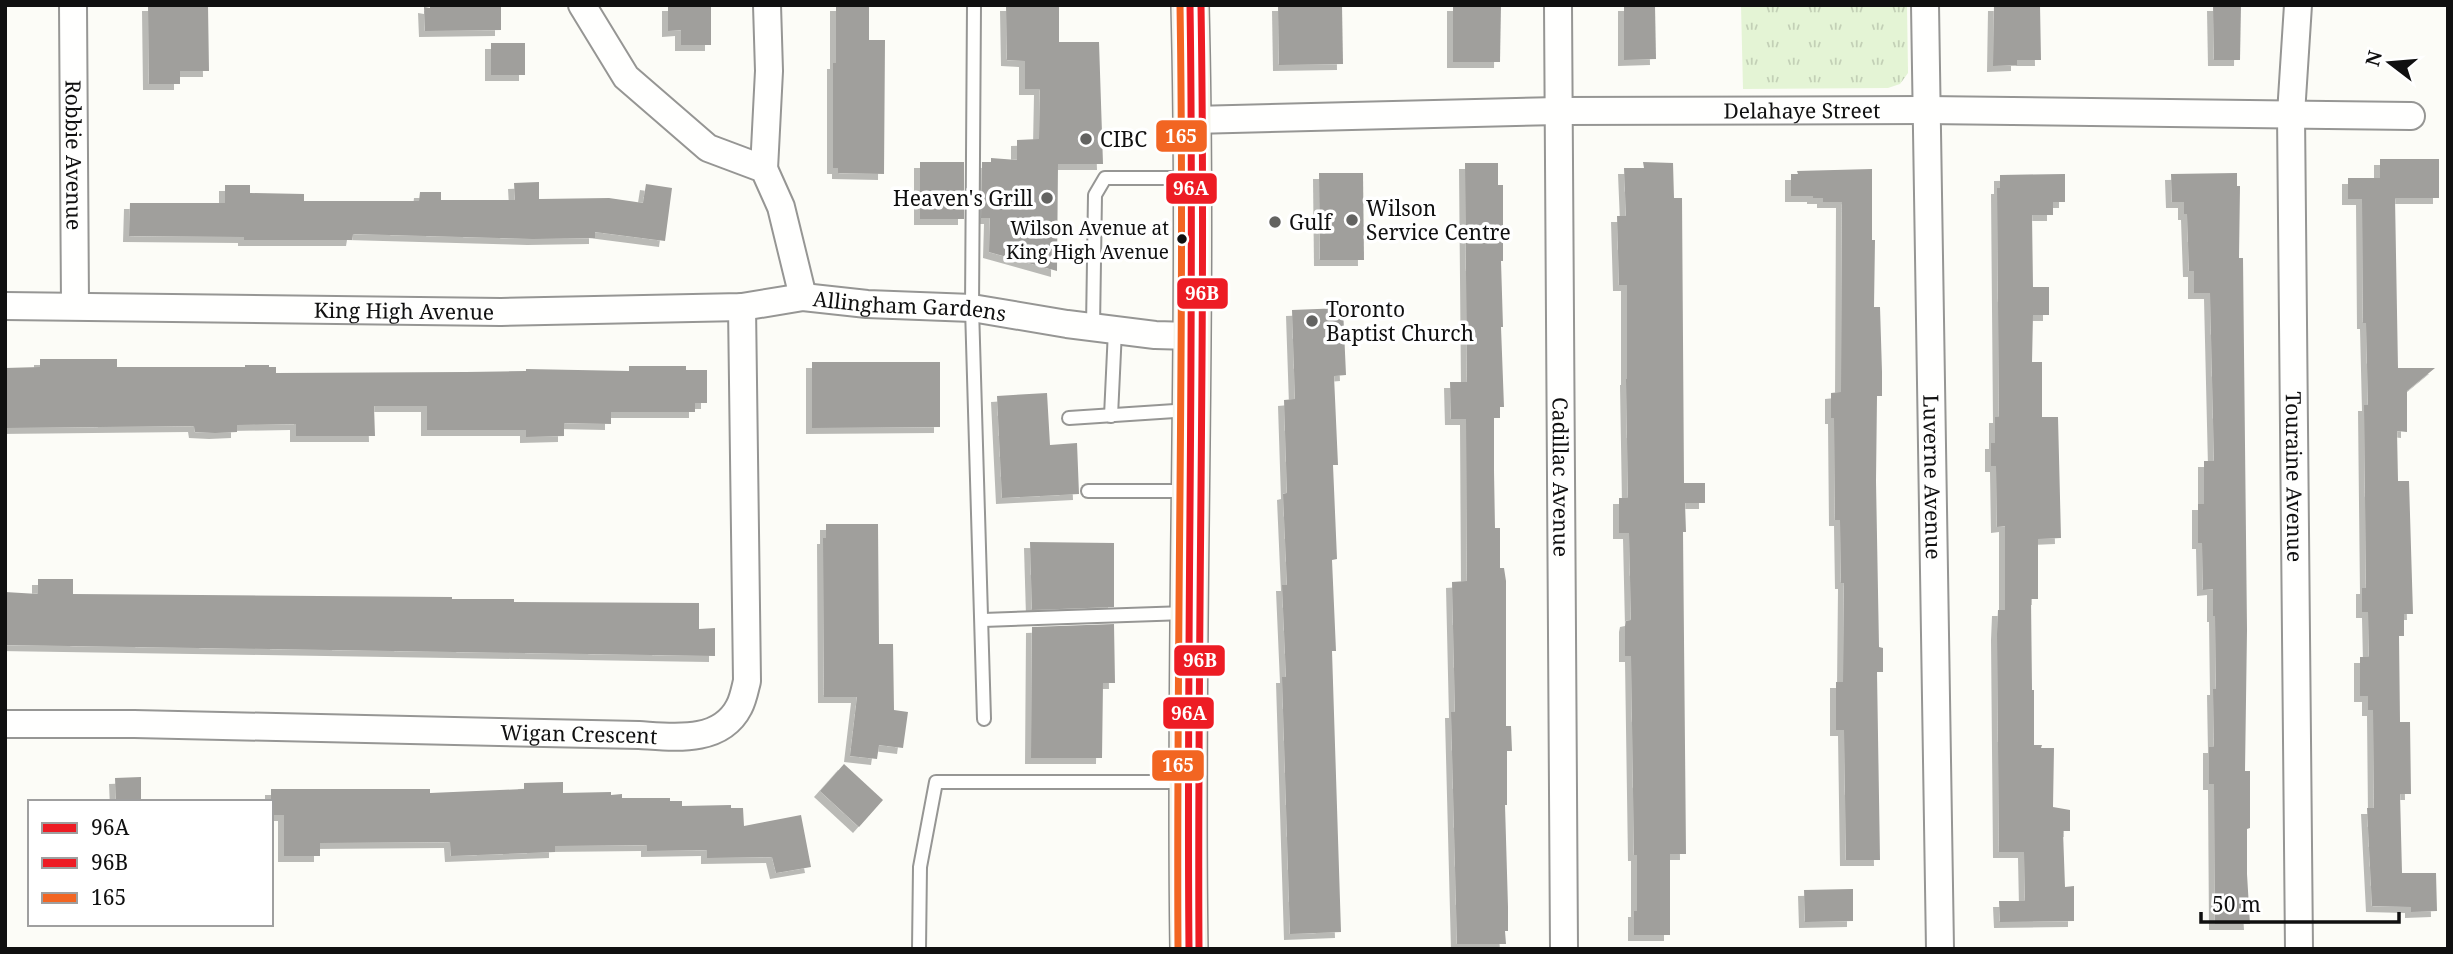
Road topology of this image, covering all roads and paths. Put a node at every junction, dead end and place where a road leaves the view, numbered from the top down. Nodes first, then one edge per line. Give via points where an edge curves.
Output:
1 (73, 5) edge
2 (582, 5) edge
3 (768, 5) edge
4 (974, 5) edge
5 (1190, 5) edge
6 (1558, 5) edge
7 (1925, 5) edge
8 (2298, 5) edge
9 (1559, 110) junction
10 (1926, 110) junction
11 (2291, 114) junction
12 (2411, 116) dead end
13 (1193, 120) junction
14 (764, 169) junction
15 (1192, 178) junction
16 (803, 297) junction
17 (5, 306) edge
18 (75, 306) junction
19 (742, 307) junction
20 (972, 308) junction
21 (1104, 329) junction
22 (1191, 336) junction
23 (1190, 410) junction
24 (1111, 416) junction
25 (1069, 418) dead end
26 (1087, 491) dead end
27 (1189, 491) junction
28 (1188, 613) junction
29 (983, 620) junction
30 (984, 719) dead end
31 (5, 724) edge
32 (1186, 782) junction
33 (919, 949) edge
34 (1189, 949) edge
35 (1564, 949) edge
36 (1940, 949) edge
37 (2299, 949) edge

1 - 18 street, Robbie Avenue
2 - 14 street via 626,77 708,148
3 - 14 street
4 - 20 lane
5 - 13 main road
6 - 9 street, Cadillac Avenue
7 - 10 street, Luverne Avenue
8 - 11 street, Touraine Avenue
9 - 10 street, Delahaye Street
9 - 13 street, Delahaye Street
9 - 35 street, Cadillac Avenue
10 - 11 street, Delahaye Street
10 - 36 street, Luverne Avenue
11 - 12 street, Delahaye Street
11 - 37 street, Touraine Avenue
13 - 15 main road
14 - 16 street, Allingham Gardens via 781,207
15 - 21 lane via 1105,178 1095,195
15 - 22 main road
16 - 19 street, King High Avenue
16 - 20 street, Allingham Gardens
17 - 18 street, King High Avenue
18 - 19 street, King High Avenue via 501,312
19 - 31 street, Wigan Crescent via 747,681 739,708 726,724 706,734 676,738
20 - 21 street, Allingham Gardens
20 - 29 lane
21 - 22 street, Allingham Gardens
21 - 24 lane
22 - 23 main road
23 - 24 lane
23 - 27 main road
24 - 25 lane
26 - 27 lane
27 - 28 main road
28 - 29 lane
28 - 32 main road
29 - 30 lane
32 - 33 lane via 936,782 920,867
32 - 34 main road

